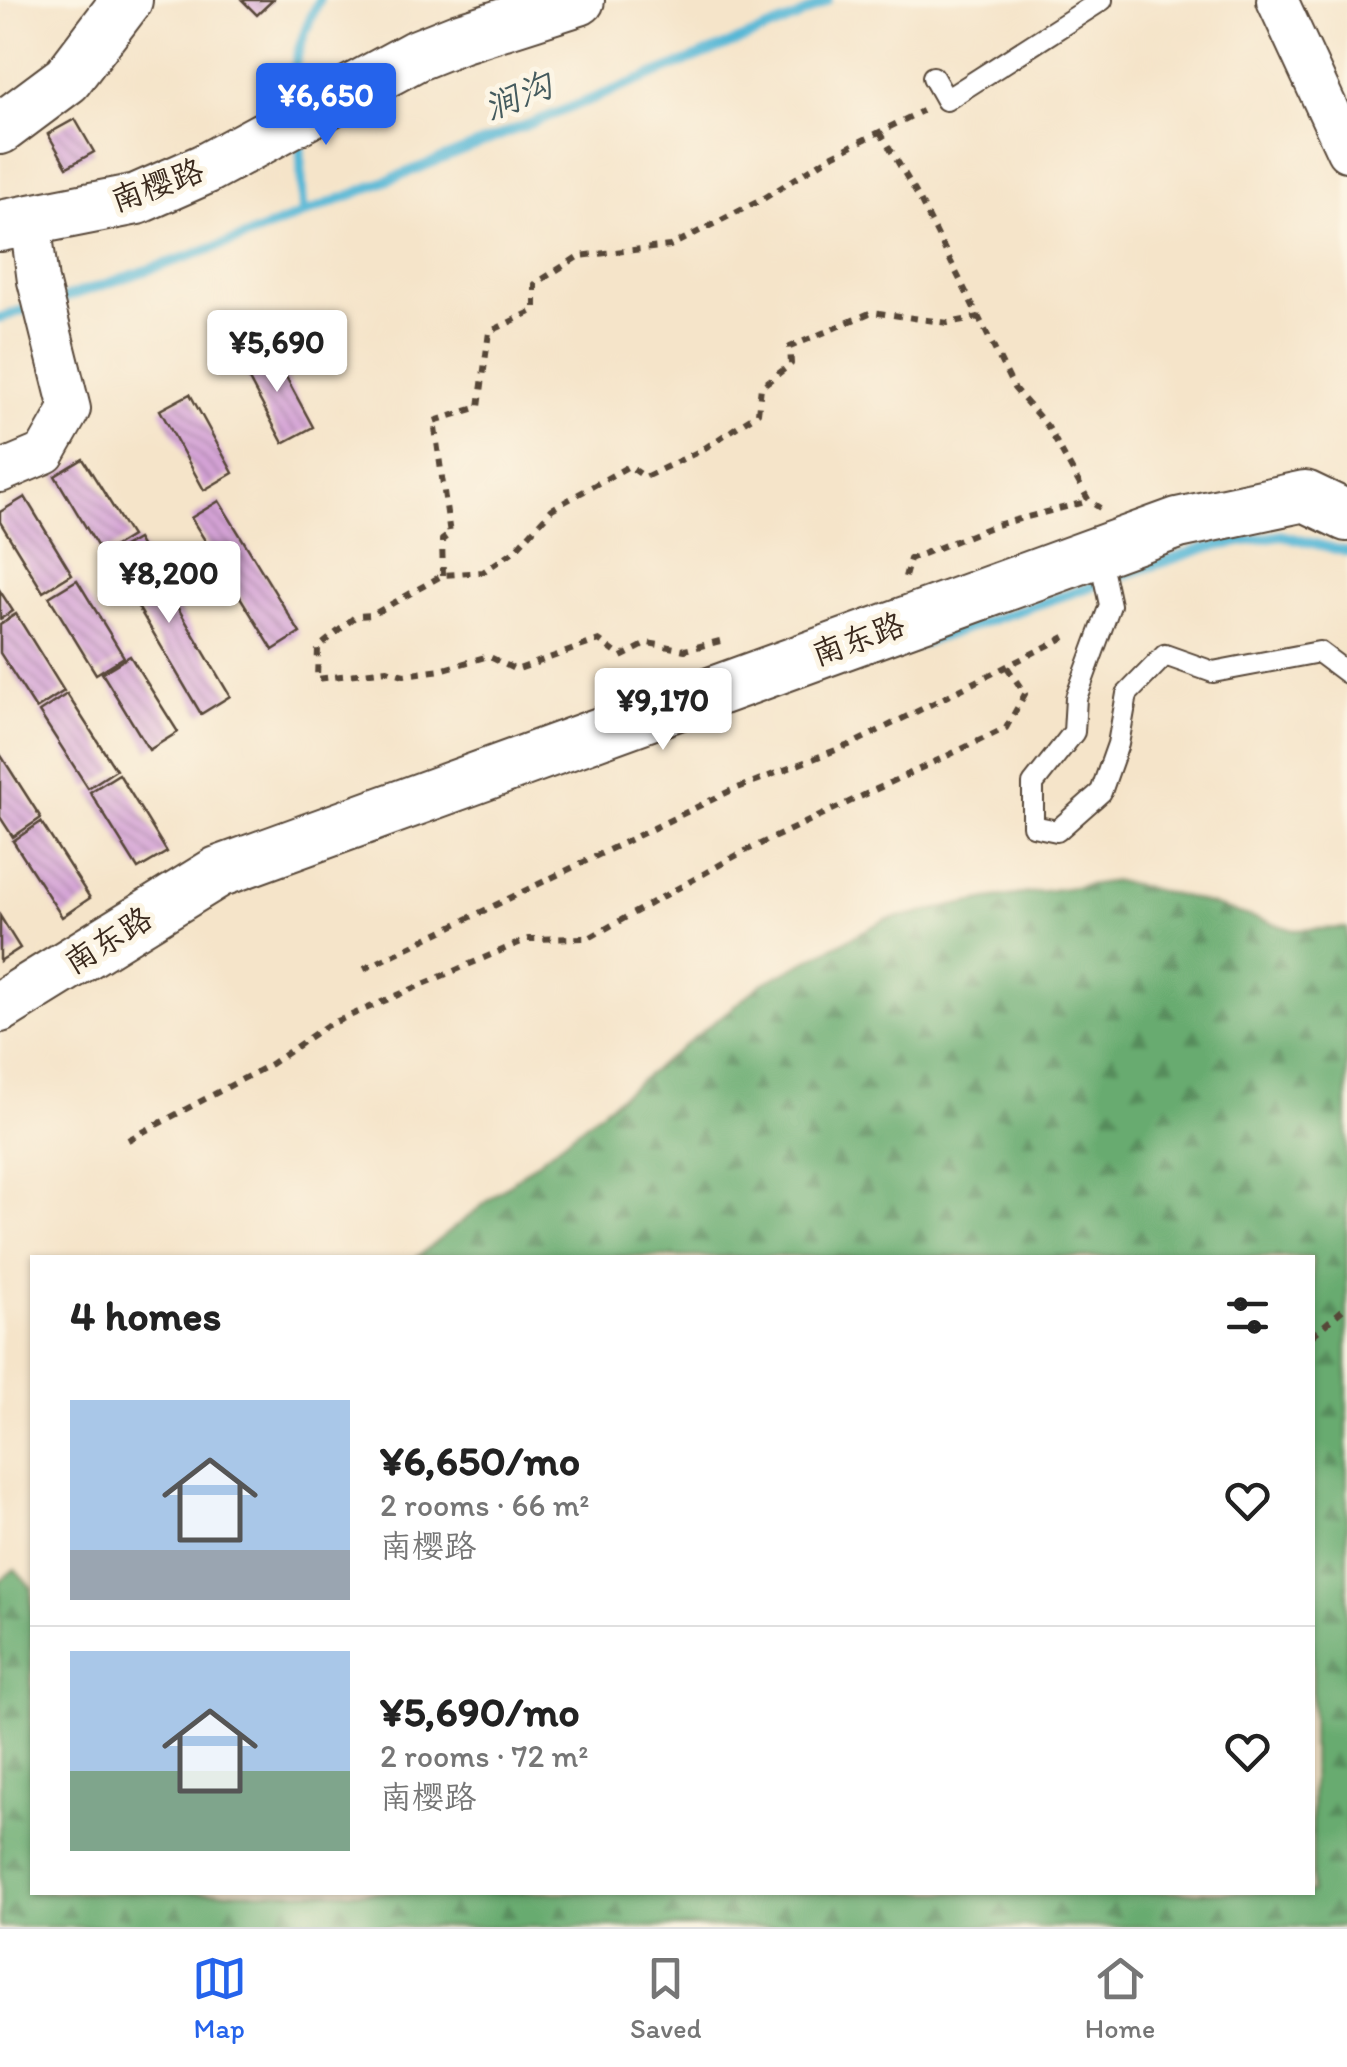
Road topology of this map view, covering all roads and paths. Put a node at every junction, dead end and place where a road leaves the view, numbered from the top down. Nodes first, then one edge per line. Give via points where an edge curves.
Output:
1 (127, 0) edge
2 (579, 0) edge
3 (1102, 0) edge
4 (1278, 0) edge
5 (523, 8) edge
6 (934, 77) dead end
7 (946, 100) junction
8 (0, 130) edge
9 (880, 132) junction
10 (1347, 151) edge
11 (15, 224) edge
12 (978, 317) junction
13 (0, 472) edge
14 (1088, 500) junction
15 (1347, 516) edge
16 (1111, 573) junction
17 (443, 575) junction
18 (902, 588) dead end
19 (724, 640) dead end
20 (1007, 667) junction
21 (1347, 674) edge
22 (364, 968) dead end
23 (0, 1007) edge
24 (128, 1140) dead end
25 (1347, 1306) edge
26 (1315, 1333) edge

1 - 8 street via 67,79
2 - 5 street, 南樱路
3 - 7 lane
4 - 10 street
5 - 11 street, 南樱路 via 336,96 205,170 137,198
6 - 7 lane
7 - 9 path
9 - 12 path
9 - 17 path via 670,246 579,256 536,284 536,310 489,332 479,407 434,421 450,534 442,540
11 - 13 street via 38,281 70,409 45,453
12 - 14 path via 1014,388 1048,427
12 - 17 path via 948,323 872,312 790,348 791,364 761,387 758,413 730,432 645,477 629,466 552,509 514,552 483,572
14 - 16 path
14 - 18 path via 996,525 910,559
15 - 16 street, 南东路 via 1305,496 1178,523
16 - 20 path
16 - 21 lane via 1076,698 1074,732 1033,784 1032,826 1057,831 1101,792 1126,694 1165,655 1214,672 1319,652
16 - 23 street, 南东路 via 218,872
17 - 19 path via 372,614 356,616 318,648 317,679 386,670 404,675 488,656 516,670 599,640 621,657 648,643 685,650
20 - 22 path via 854,743 730,791
20 - 24 path via 1025,694 1006,728 739,854 589,938 528,939 326,1026 271,1064
25 - 26 path

